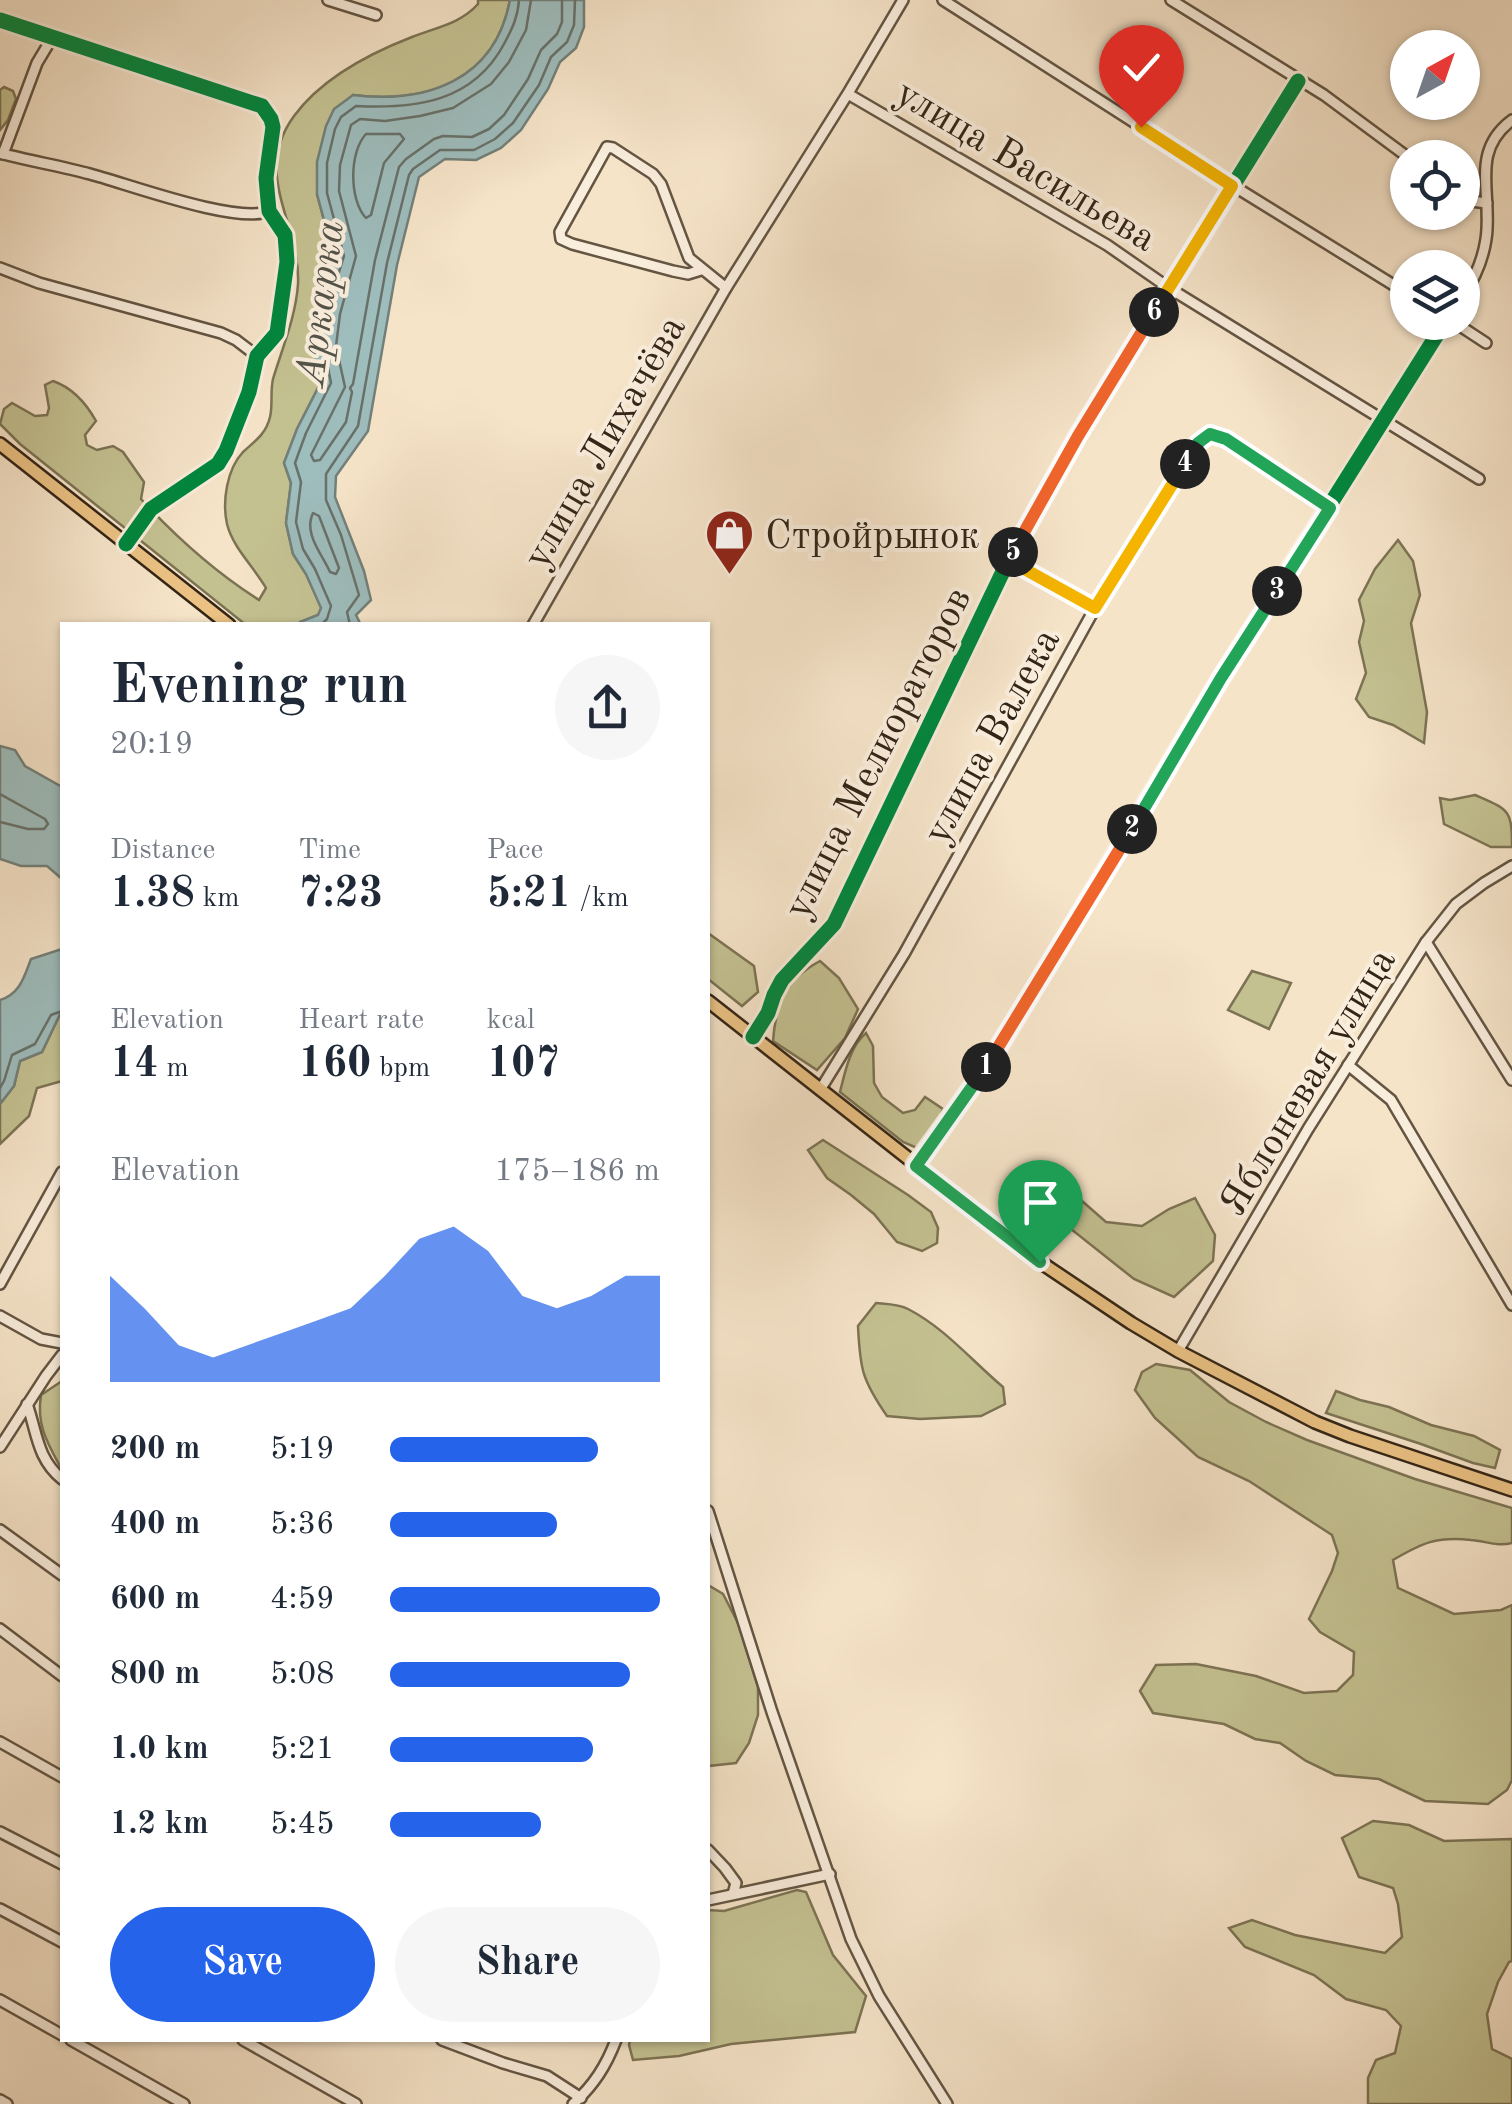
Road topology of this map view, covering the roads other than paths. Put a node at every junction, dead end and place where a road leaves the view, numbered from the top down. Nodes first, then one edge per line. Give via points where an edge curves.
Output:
1 (328, 0) edge
2 (903, 0) edge
3 (943, 0) edge
4 (1171, 0) edge
5 (376, 16) dead end
6 (0, 20) edge
7 (52, 38) junction
8 (1298, 80) junction
9 (848, 94) junction
10 (1512, 120) edge
11 (1390, 143) edge
12 (2, 154) edge
13 (1232, 186) junction
14 (1480, 202) edge
15 (1487, 204) junction
16 (270, 211) junction
17 (1480, 261) edge
18 (0, 268) edge
19 (701, 270) junction
20 (1390, 283) edge
21 (726, 288) junction
22 (1169, 288) junction
23 (1480, 339) edge
24 (1434, 340) edge
25 (1486, 343) dead end
26 (258, 356) junction
27 (1384, 420) junction
28 (0, 444) edge
29 (1479, 479) dead end
30 (1330, 508) junction
31 (126, 544) junction
32 (1008, 560) junction
33 (1095, 608) junction
34 (225, 622) edge
35 (535, 622) edge
36 (1512, 866) edge
37 (1426, 942) junction
38 (710, 1004) edge
39 (753, 1037) junction
40 (1348, 1065) junction
41 (1512, 1080) edge
42 (820, 1090) junction
43 (916, 1166) junction
44 (60, 1176) edge
45 (0, 1284) edge
46 (1512, 1305) edge
47 (0, 1316) edge
48 (60, 1344) edge
49 (1178, 1351) junction
50 (60, 1358) edge
51 (27, 1404) junction
52 (1, 1441) edge
53 (60, 1477) edge
54 (1512, 1490) edge
55 (710, 1519) edge
56 (0, 1530) edge
57 (60, 1575) edge
58 (0, 1629) edge
59 (60, 1674) edge
60 (0, 1742) edge
61 (60, 1776) edge
62 (0, 1832) edge
63 (710, 1852) edge
64 (60, 1863) edge
65 (830, 1874) junction
66 (733, 1894) junction
67 (710, 1900) edge
68 (0, 1909) edge
69 (60, 1941) edge
70 (0, 2000) edge
71 (60, 2035) edge
72 (75, 2042) edge
73 (246, 2042) edge
74 (447, 2042) edge
75 (615, 2042) edge
76 (0, 2100) edge
77 (577, 2101) edge
78 (6, 2104) edge
79 (184, 2104) edge
80 (356, 2104) edge
81 (946, 2104) edge

1 - 5 street
2 - 9 street, улица Лихачёва
3 - 13 street
4 - 8 street
6 - 7 street
7 - 12 street
7 - 16 street via 262,106 273,127 266,178
8 - 11 street
8 - 13 street, улица Мелиораторов
9 - 21 street, улица Лихачёва
9 - 22 street, улица Васильева
10 - 15 street via 1487,152
12 - 16 street via 219,210
13 - 20 street
13 - 22 street, улица Мелиораторов
14 - 15 street
15 - 17 street
16 - 26 street via 285,235 287,262 278,332
18 - 26 street via 222,332
19 - 19 street, улица Лихачёва via 689,258 653,174 608,147 561,239 673,271
19 - 21 street, улица Лихачёва
21 - 35 street, улица Лихачёва
22 - 27 street, улица Васильева
22 - 32 street, улица Мелиораторов
23 - 25 street
24 - 27 street
26 - 31 street via 218,464 151,510
27 - 29 street, улица Васильева
27 - 30 street
28 - 31 main road
30 - 33 street, улица Валека via 1210,434 1198,443
30 - 43 street via 992,1059
31 - 34 main road
32 - 33 street
32 - 39 street, улица Мелиораторов via 834,924 782,980
33 - 42 street, улица Валека via 904,954
36 - 37 street, Яблоневая улица via 1456,904
37 - 40 street, Яблоневая улица
37 - 41 street
38 - 39 main road
39 - 42 main road
40 - 46 street via 1391,1100
40 - 49 street, Яблоневая улица
42 - 43 main road
43 - 49 main road via 1082,1292
44 - 45 street
47 - 48 street
49 - 54 main road via 1315,1422
50 - 51 street
51 - 52 street
51 - 53 street via 38,1450
55 - 65 street
56 - 57 street
58 - 59 street
60 - 61 street
62 - 64 street
63 - 66 street via 736,1883
65 - 66 street
65 - 81 street via 865,1969
66 - 67 street
68 - 69 street
70 - 71 street
72 - 79 street
73 - 80 street
74 - 77 street via 547,2076
75 - 77 street via 606,2066
76 - 78 street

